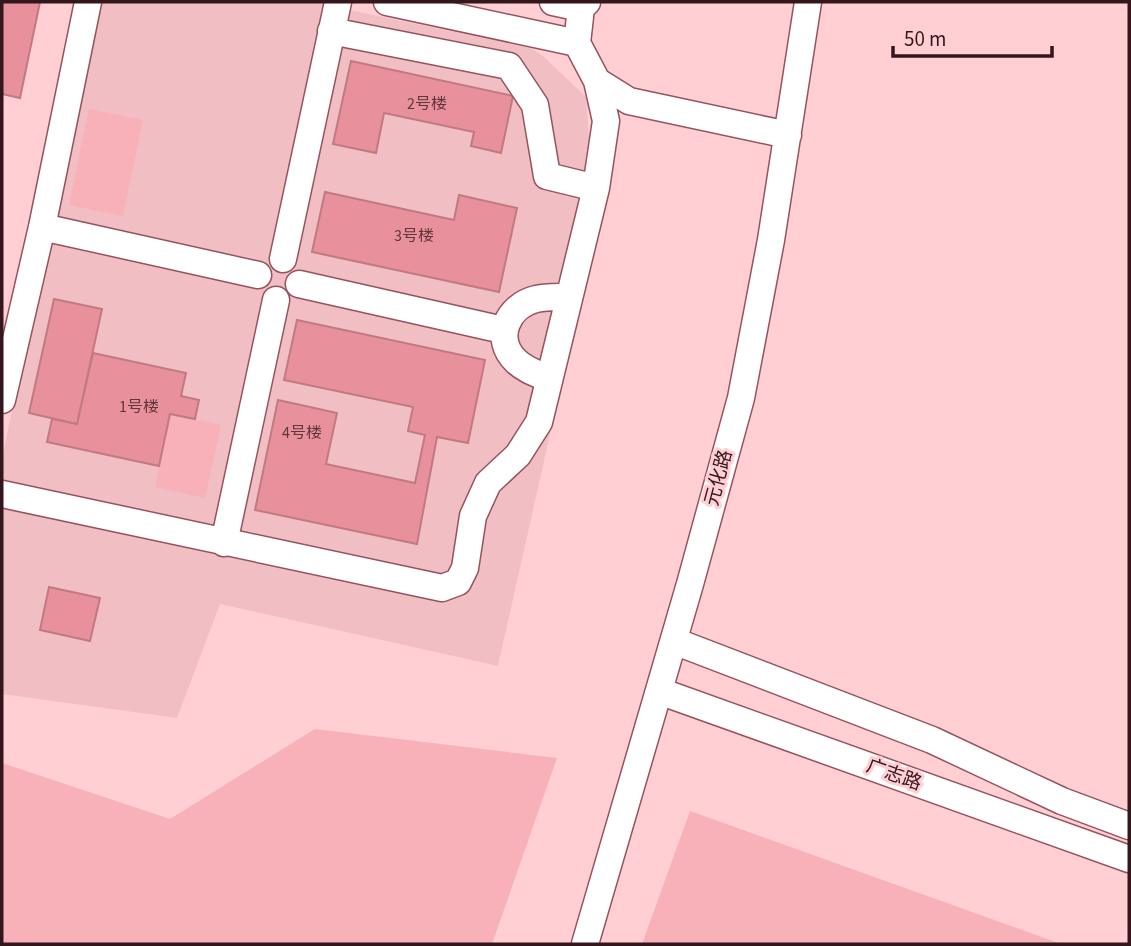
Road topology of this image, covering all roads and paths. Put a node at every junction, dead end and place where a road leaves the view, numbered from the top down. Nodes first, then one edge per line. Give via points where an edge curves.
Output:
1 (88, 2) edge
2 (338, 2) edge
3 (387, 2) edge
4 (553, 2) edge
5 (808, 2) edge
6 (584, 5) edge
7 (331, 31) junction
8 (577, 43) junction
9 (597, 81) junction
10 (788, 135) junction
11 (596, 188) junction
12 (42, 227) junction
13 (284, 259) junction
14 (258, 275) junction
15 (299, 284) junction
16 (569, 297) junction
17 (276, 300) junction
18 (503, 330) junction
19 (550, 379) junction
20 (2, 400) edge
21 (2, 494) edge
22 (224, 543) junction
23 (674, 640) junction
24 (659, 691) junction
25 (1129, 826) edge
26 (1129, 859) edge
27 (585, 944) edge

1 - 12 street
2 - 7 street
3 - 8 street
4 - 6 street
5 - 10 street, 元化路
6 - 8 street
7 - 11 street via 509,66 535,105 547,176
7 - 13 street
8 - 9 street
9 - 10 street via 629,101
9 - 11 street via 606,121
10 - 23 street, 元化路 via 741,398
11 - 16 street
12 - 14 street
12 - 20 street
13 - 14 street via 265,264
13 - 15 street via 295,266
14 - 17 street via 264,295
15 - 17 street via 288,298
15 - 18 street
16 - 18 street via 534,299 510,316
16 - 19 street
17 - 22 street
18 - 19 street via 510,355 518,364
19 - 22 street via 539,422 519,455 488,483 472,516 466,568 458,582 442,588
21 - 22 street
23 - 24 street, 元化路
23 - 25 street via 932,740 1062,801
24 - 26 street, 广志路
24 - 27 street, 元化路

